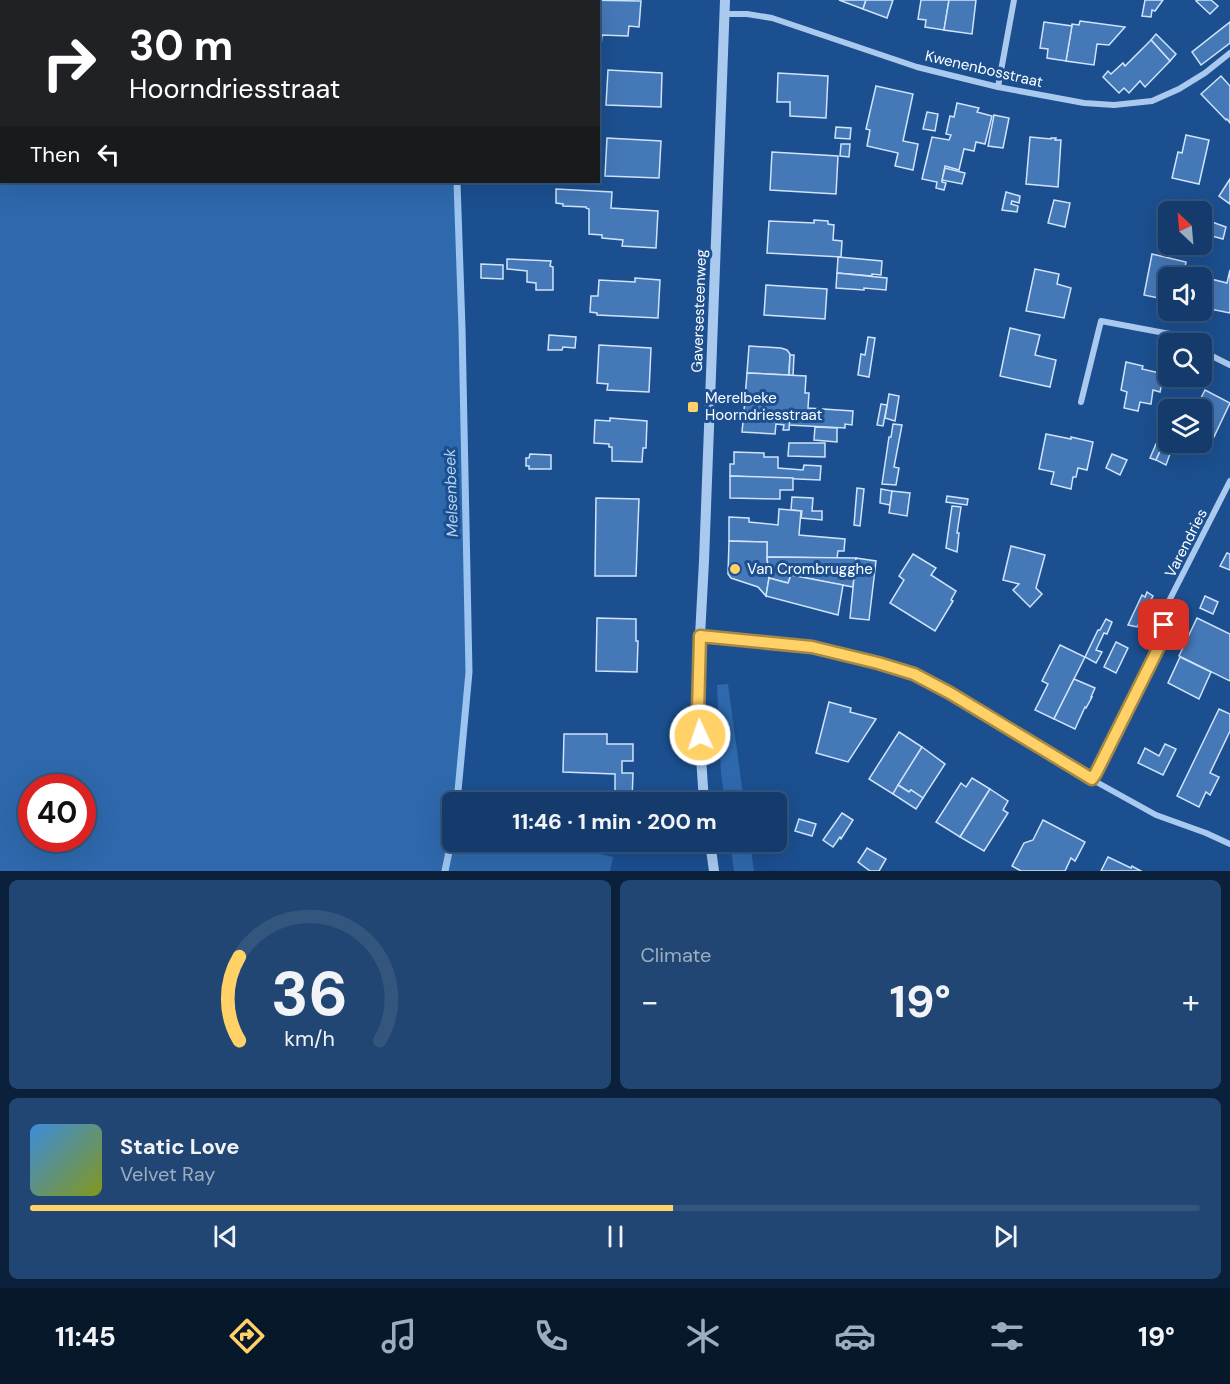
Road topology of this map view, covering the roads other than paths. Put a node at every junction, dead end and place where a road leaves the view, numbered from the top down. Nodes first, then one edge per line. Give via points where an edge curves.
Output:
1 (725, 0) edge
2 (1014, 0) edge
3 (725, 14) junction
4 (1230, 53) edge
5 (998, 87) junction
6 (1165, 333) edge
7 (1212, 356) edge
8 (1230, 365) edge
9 (1081, 402) dead end
10 (1230, 482) edge
11 (700, 636) junction
12 (1092, 779) junction
13 (703, 792) edge
14 (1230, 844) edge
15 (711, 852) edge
16 (714, 871) edge

1 - 3 street, Gaversesteenweg
2 - 5 street
3 - 5 street, Kwenenbosstraat via 772,18 917,67
3 - 11 street, Gaversesteenweg
4 - 5 street, Kwenenbosstraat via 1179,89 1152,101 1084,103
6 - 9 street via 1101,321
7 - 8 street
10 - 12 street, Varendries via 1168,603 1159,647
11 - 12 street via 812,647 914,674
11 - 13 street, Gaversesteenweg via 698,712
12 - 14 street via 1156,815
15 - 16 street

